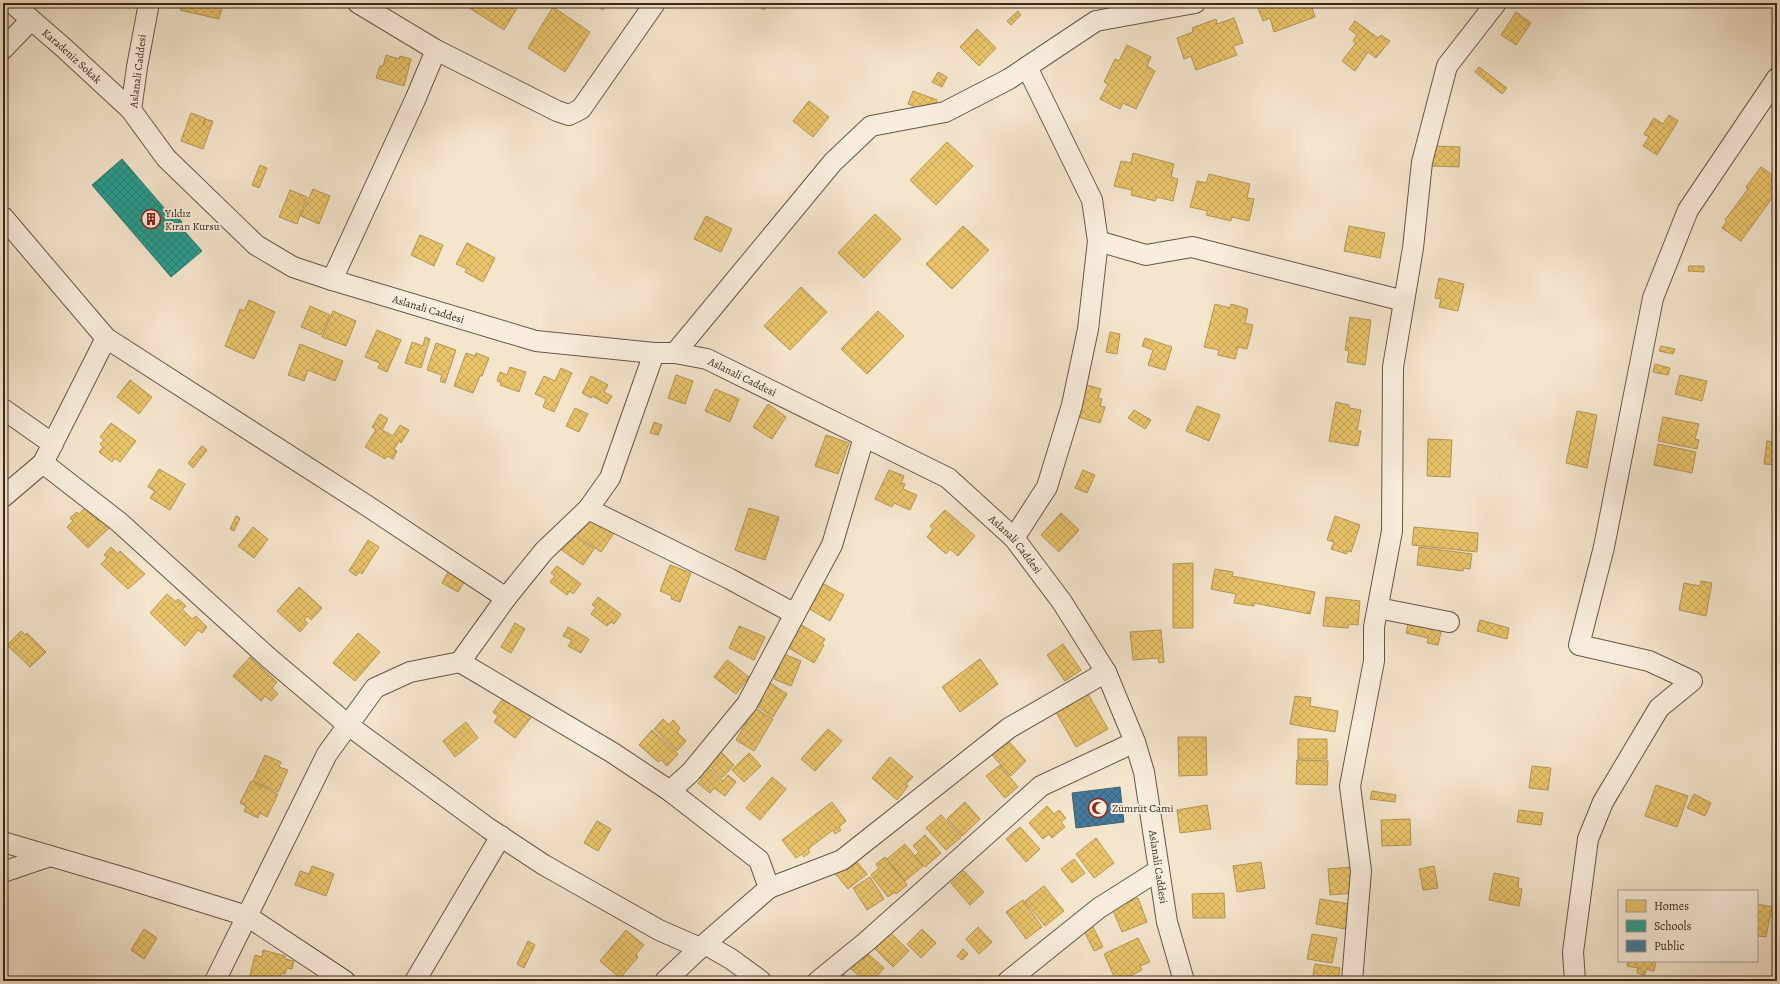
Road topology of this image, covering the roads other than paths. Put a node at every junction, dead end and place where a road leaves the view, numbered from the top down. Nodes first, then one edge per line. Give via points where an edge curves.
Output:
1 (12, 3) edge
2 (149, 3) edge
3 (358, 3) edge
4 (655, 3) edge
5 (1195, 3) edge
6 (1496, 3) edge
7 (31, 20) junction
8 (3, 49) edge
9 (436, 50) junction
10 (1027, 67) junction
11 (1777, 78) edge
12 (131, 110) junction
13 (3, 217) edge
14 (1098, 241) junction
15 (332, 280) junction
16 (1404, 301) junction
17 (106, 338) junction
18 (654, 353) junction
19 (675, 353) junction
20 (3, 409) edge
21 (864, 437) junction
22 (53, 444) junction
23 (43, 463) junction
24 (3, 497) edge
25 (588, 510) junction
26 (1014, 538) junction
27 (506, 598) junction
28 (1378, 608) junction
29 (795, 614) junction
30 (1449, 622) dead end
31 (460, 662) junction
32 (1106, 672) junction
33 (348, 725) junction
34 (1135, 742) junction
35 (670, 791) junction
36 (501, 836) junction
37 (3, 842) edge
38 (50, 856) junction
39 (1158, 870) junction
40 (3, 872) edge
41 (769, 888) junction
42 (247, 916) junction
43 (703, 946) junction
44 (215, 981) edge
45 (345, 981) edge
46 (415, 981) edge
47 (665, 981) edge
48 (761, 981) edge
49 (818, 981) edge
50 (1008, 981) edge
51 (1184, 981) edge
52 (1352, 981) edge
53 (1575, 981) edge

1 - 7 street, Karadeniz Sokak
2 - 12 street, Aslanali Caddesi
3 - 9 street
4 - 9 street via 581,109 569,115
5 - 10 street via 1096,21
6 - 16 street via 1447,66 1422,162 1413,248
7 - 8 street
7 - 12 street, Karadeniz Sokak
9 - 15 street
10 - 14 street via 1092,200
10 - 19 street via 945,112 871,126 832,162
11 - 53 street via 1688,210 1653,298 1604,547 1579,645 1649,661 1692,681 1659,708 1603,802 1588,839 1573,952
12 - 15 street, Aslanali Caddesi via 166,158 256,245 293,267
13 - 17 street
14 - 16 street via 1146,255 1192,247
14 - 26 street via 1088,329 1072,405 1047,487
15 - 18 street, Aslanali Caddesi via 536,341
16 - 28 street via 1393,367 1392,531
17 - 22 street
17 - 27 street
18 - 19 street, Aslanali Caddesi
18 - 25 street via 610,478
19 - 21 street, Aslanali Caddesi via 707,359
20 - 22 street
21 - 26 street, Aslanali Caddesi via 948,478
21 - 29 street via 832,545
22 - 23 street
23 - 24 street
23 - 33 street via 119,522 270,659
25 - 27 street via 544,551
25 - 29 street
26 - 32 street, Aslanali Caddesi via 1062,602
27 - 31 street
28 - 30 street
28 - 52 street via 1374,627 1374,661 1350,786 1361,871
29 - 35 street via 747,704 691,772
31 - 33 street via 410,672 375,688
31 - 35 street via 613,753
32 - 34 street, Aslanali Caddesi
32 - 41 street via 1009,728 842,860
33 - 36 street
33 - 42 street via 327,754
34 - 39 street, Aslanali Caddesi via 1144,772
34 - 49 street via 1041,786 866,942
35 - 41 street via 759,860
36 - 43 street via 544,865 652,926
36 - 46 street
37 - 38 street
38 - 40 street
38 - 42 street
39 - 50 street via 1099,908
39 - 51 street, Aslanali Caddesi via 1167,922
41 - 43 street
42 - 44 street
42 - 45 street
43 - 47 street
43 - 48 street via 731,959

